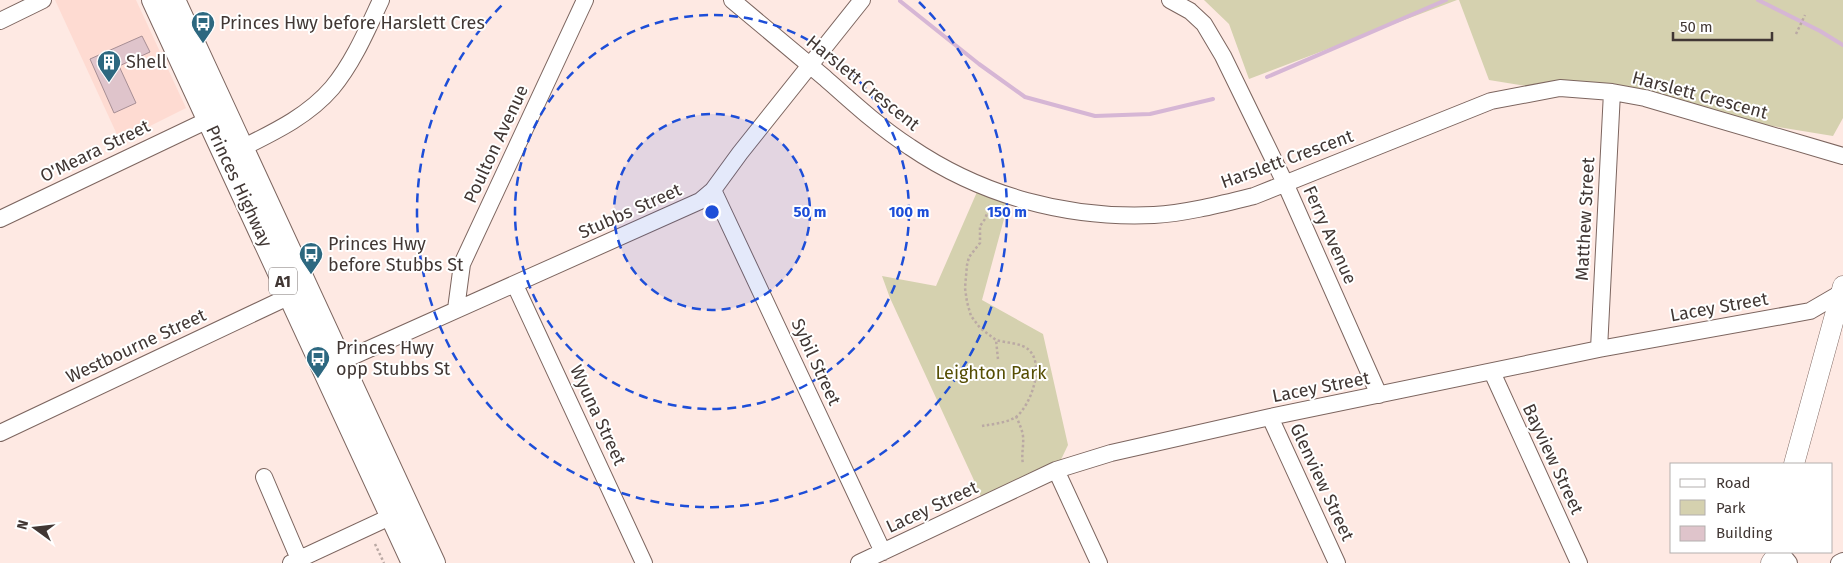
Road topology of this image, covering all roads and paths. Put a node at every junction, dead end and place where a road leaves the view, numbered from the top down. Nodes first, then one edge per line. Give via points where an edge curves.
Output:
1 (43, 0) edge
2 (153, 0) edge
3 (174, 0) edge
4 (380, 0) edge
5 (585, 0) edge
6 (732, 0) edge
7 (862, 0) edge
8 (1170, 0) edge
9 (1805, 15) dead end
10 (0, 21) edge
11 (1796, 34) dead end
12 (810, 65) junction
13 (1612, 92) junction
14 (208, 120) junction
15 (242, 148) junction
16 (1843, 156) edge
17 (1285, 184) junction
18 (713, 190) junction
19 (994, 191) junction
20 (0, 219) edge
21 (515, 285) junction
22 (1842, 290) edge
23 (290, 296) junction
24 (456, 309) junction
25 (1810, 311) junction
26 (1837, 330) edge
27 (996, 340) junction
28 (1599, 349) junction
29 (998, 359) dead end
30 (340, 362) junction
31 (1492, 372) junction
32 (1379, 395) junction
33 (1016, 416) junction
34 (1270, 418) junction
35 (982, 426) dead end
36 (0, 433) edge
37 (1794, 463) edge
38 (1806, 463) edge
39 (1023, 464) dead end
40 (1056, 470) junction
41 (264, 477) dead end
42 (392, 516) junction
43 (375, 544) dead end
44 (883, 552) junction
45 (1780, 553) edge
46 (295, 561) edge
47 (1843, 561) edge
48 (384, 563) edge
49 (413, 563) edge
50 (434, 563) edge
51 (644, 563) edge
52 (859, 563) edge
53 (1099, 563) edge
54 (1337, 563) edge
55 (1579, 563) edge
56 (1789, 563) edge
57 (1839, 563) edge

1 - 10 street
2 - 14 highway, Princes Highway / A1
3 - 15 highway, Princes Highway / A1
4 - 15 street via 348,65 332,88 289,123
5 - 24 street, Poulton Avenue via 462,264
6 - 12 street, Harslett Crescent
7 - 12 street, Stubbs Street
8 - 17 street, Ferry Avenue via 1190,11 1204,24
9 - 11 path
12 - 18 street, Stubbs Street
12 - 19 street, Harslett Crescent via 911,148
13 - 16 street, Harslett Crescent via 1645,98
13 - 17 street, Harslett Crescent via 1560,88 1491,101
13 - 28 street, Matthew Street
14 - 20 street, O'Meara Street
14 - 23 highway, Princes Highway / A1
15 - 30 highway, Princes Highway / A1
17 - 19 street, Harslett Crescent via 1254,196 1155,215 1089,213 1032,203
17 - 32 street, Ferry Avenue
18 - 21 street, Stubbs Street via 684,209
18 - 44 street, Sybil Street
19 - 27 path via 980,226 980,242 967,265 965,288 971,316
21 - 24 street, Stubbs Street
21 - 51 street, Wyuna Street
22 - 25 street, Lacey Street
22 - 26 main road
23 - 36 street, Westbourne Street
23 - 42 highway, Princes Highway / A1
24 - 30 street, Stubbs Street
25 - 26 street via 1825,318
25 - 28 street, Lacey Street
26 - 37 main road
26 - 38 main road
27 - 29 path
27 - 33 path via 1028,349 1036,365 1032,393
28 - 31 street, Lacey Street
30 - 50 highway, Princes Highway / A1
31 - 32 street, Lacey Street
31 - 55 street, Bayview Street
32 - 34 street, Lacey Street
33 - 35 path via 1005,422
33 - 39 path via 1024,437
34 - 40 street, Lacey Street via 1111,453
34 - 54 street, Glenview Street
40 - 44 street, Lacey Street
40 - 53 street
41 - 46 street
42 - 46 street
42 - 49 highway, Princes Highway / A1
43 - 48 path
44 - 52 street, Lacey Street
45 - 56 street
47 - 57 street

